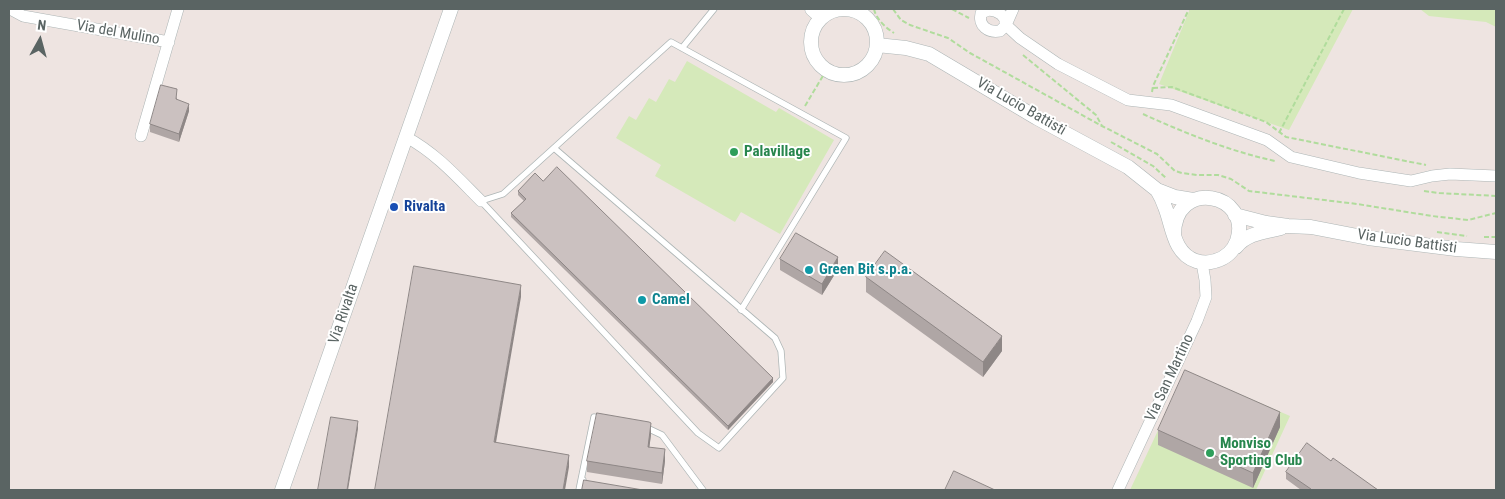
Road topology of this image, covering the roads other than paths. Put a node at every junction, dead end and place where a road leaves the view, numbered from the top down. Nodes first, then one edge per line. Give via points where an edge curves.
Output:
1 (10, 9) edge
2 (178, 9) edge
3 (451, 9) edge
4 (714, 9) edge
5 (1013, 9) edge
6 (859, 10) edge
7 (983, 10) edge
8 (817, 13) edge
9 (1006, 25) junction
10 (169, 42) junction
11 (877, 45) junction
12 (682, 48) junction
13 (141, 136) dead end
14 (406, 137) junction
15 (554, 148) junction
16 (1496, 176) edge
17 (1157, 190) junction
18 (1193, 200) junction
19 (481, 201) junction
20 (1235, 215) junction
21 (1288, 226) junction
22 (1174, 235) junction
23 (1496, 252) edge
24 (1228, 255) junction
25 (1202, 263) junction
26 (741, 310) junction
27 (613, 421) edge
28 (641, 427) edge
29 (581, 480) junction
30 (589, 482) edge
31 (282, 490) edge
32 (579, 490) edge
33 (703, 490) edge
34 (1118, 490) edge

1 - 10 street, Via del Mulino via 23,16
2 - 10 street, Via del Mulino
3 - 14 street, Via Rivalta
4 - 12 lane
5 - 9 street
6 - 8 street
6 - 11 street via 871,23
7 - 9 street via 998,11
7 - 9 street via 980,21 986,29 995,32
8 - 11 street via 811,37 812,49 816,60 834,73 857,72 873,57
9 - 16 street via 1058,64 1128,100 1171,105 1267,140 1292,157 1411,181 1450,174
10 - 13 street, Via del Mulino
11 - 17 street, Via Lucio Battisti via 929,54 1128,167
12 - 15 lane via 671,42
12 - 26 lane via 846,138
14 - 19 street via 436,156
14 - 31 street, Via Rivalta
15 - 19 lane via 503,194
15 - 26 lane
17 - 18 street, Via Lucio Battisti
17 - 22 street, Via Lucio Battisti
18 - 20 street, Via Lucio Battisti via 1212,198 1222,201
18 - 22 street via 1177,214
19 - 26 lane via 698,433 719,448 783,378 781,351 775,338
20 - 21 street, Via Lucio Battisti
20 - 24 street via 1239,235
21 - 23 street, Via Lucio Battisti
21 - 24 street, Via Lucio Battisti via 1249,236
22 - 25 street, Via Lucio Battisti via 1183,254
24 - 25 street, Via Lucio Battisti
25 - 34 street, Via San Martino via 1206,297
27 - 29 lane via 594,417
28 - 33 lane via 662,435
29 - 30 lane
29 - 32 lane

